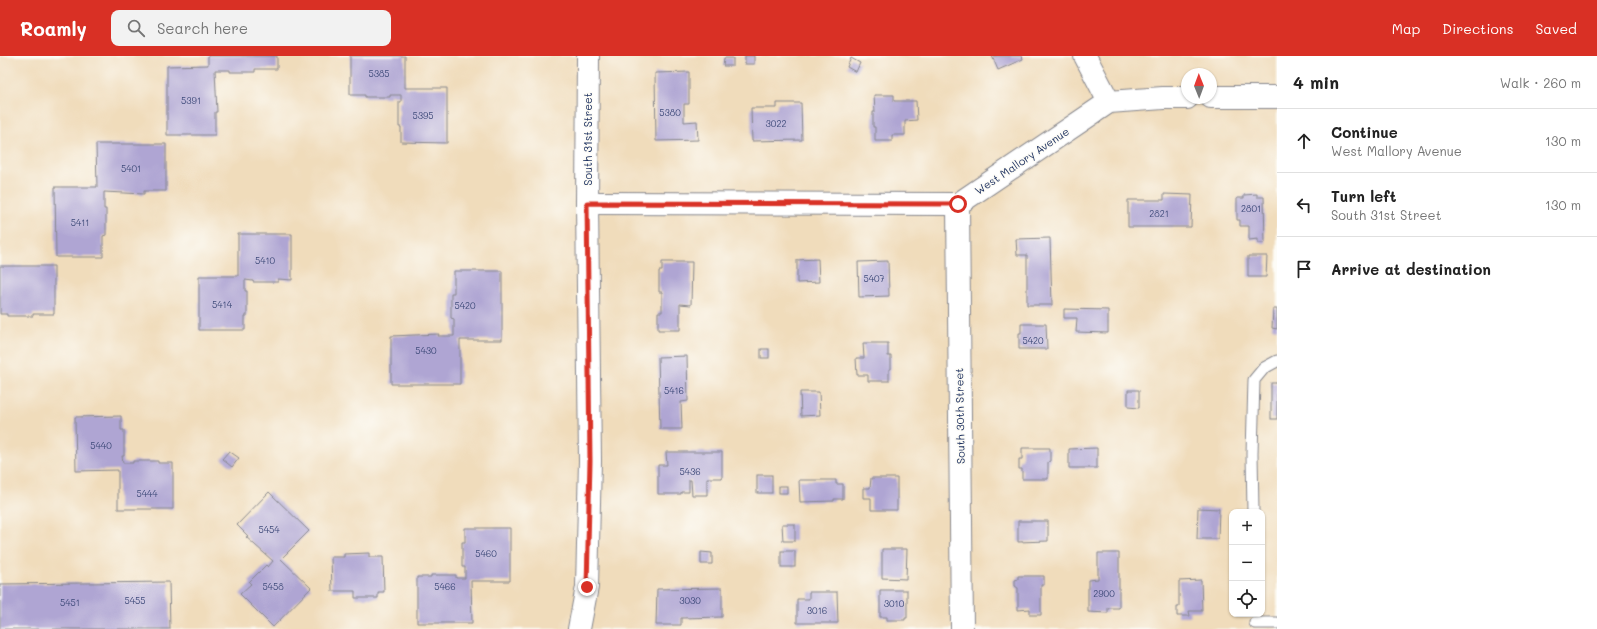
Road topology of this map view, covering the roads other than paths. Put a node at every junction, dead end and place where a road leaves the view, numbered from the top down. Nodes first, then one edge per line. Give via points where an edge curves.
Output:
1 (588, 56) edge
2 (1085, 56) edge
3 (1217, 97) edge
4 (1277, 97) edge
5 (1181, 98) edge
6 (1109, 102) junction
7 (587, 203) junction
8 (958, 204) junction
9 (1277, 362) edge
10 (1253, 509) edge
11 (1255, 622) edge
12 (1277, 623) edge
13 (579, 629) edge
14 (962, 629) edge

1 - 7 street, South 31st Street
2 - 6 street
3 - 4 street
5 - 6 street, West Mallory Avenue
6 - 8 street, West Mallory Avenue
7 - 8 street
7 - 13 street, South 31st Street via 590,461 587,587
8 - 14 street, South 30th Street
9 - 10 lane via 1264,368 1254,380
11 - 12 lane

